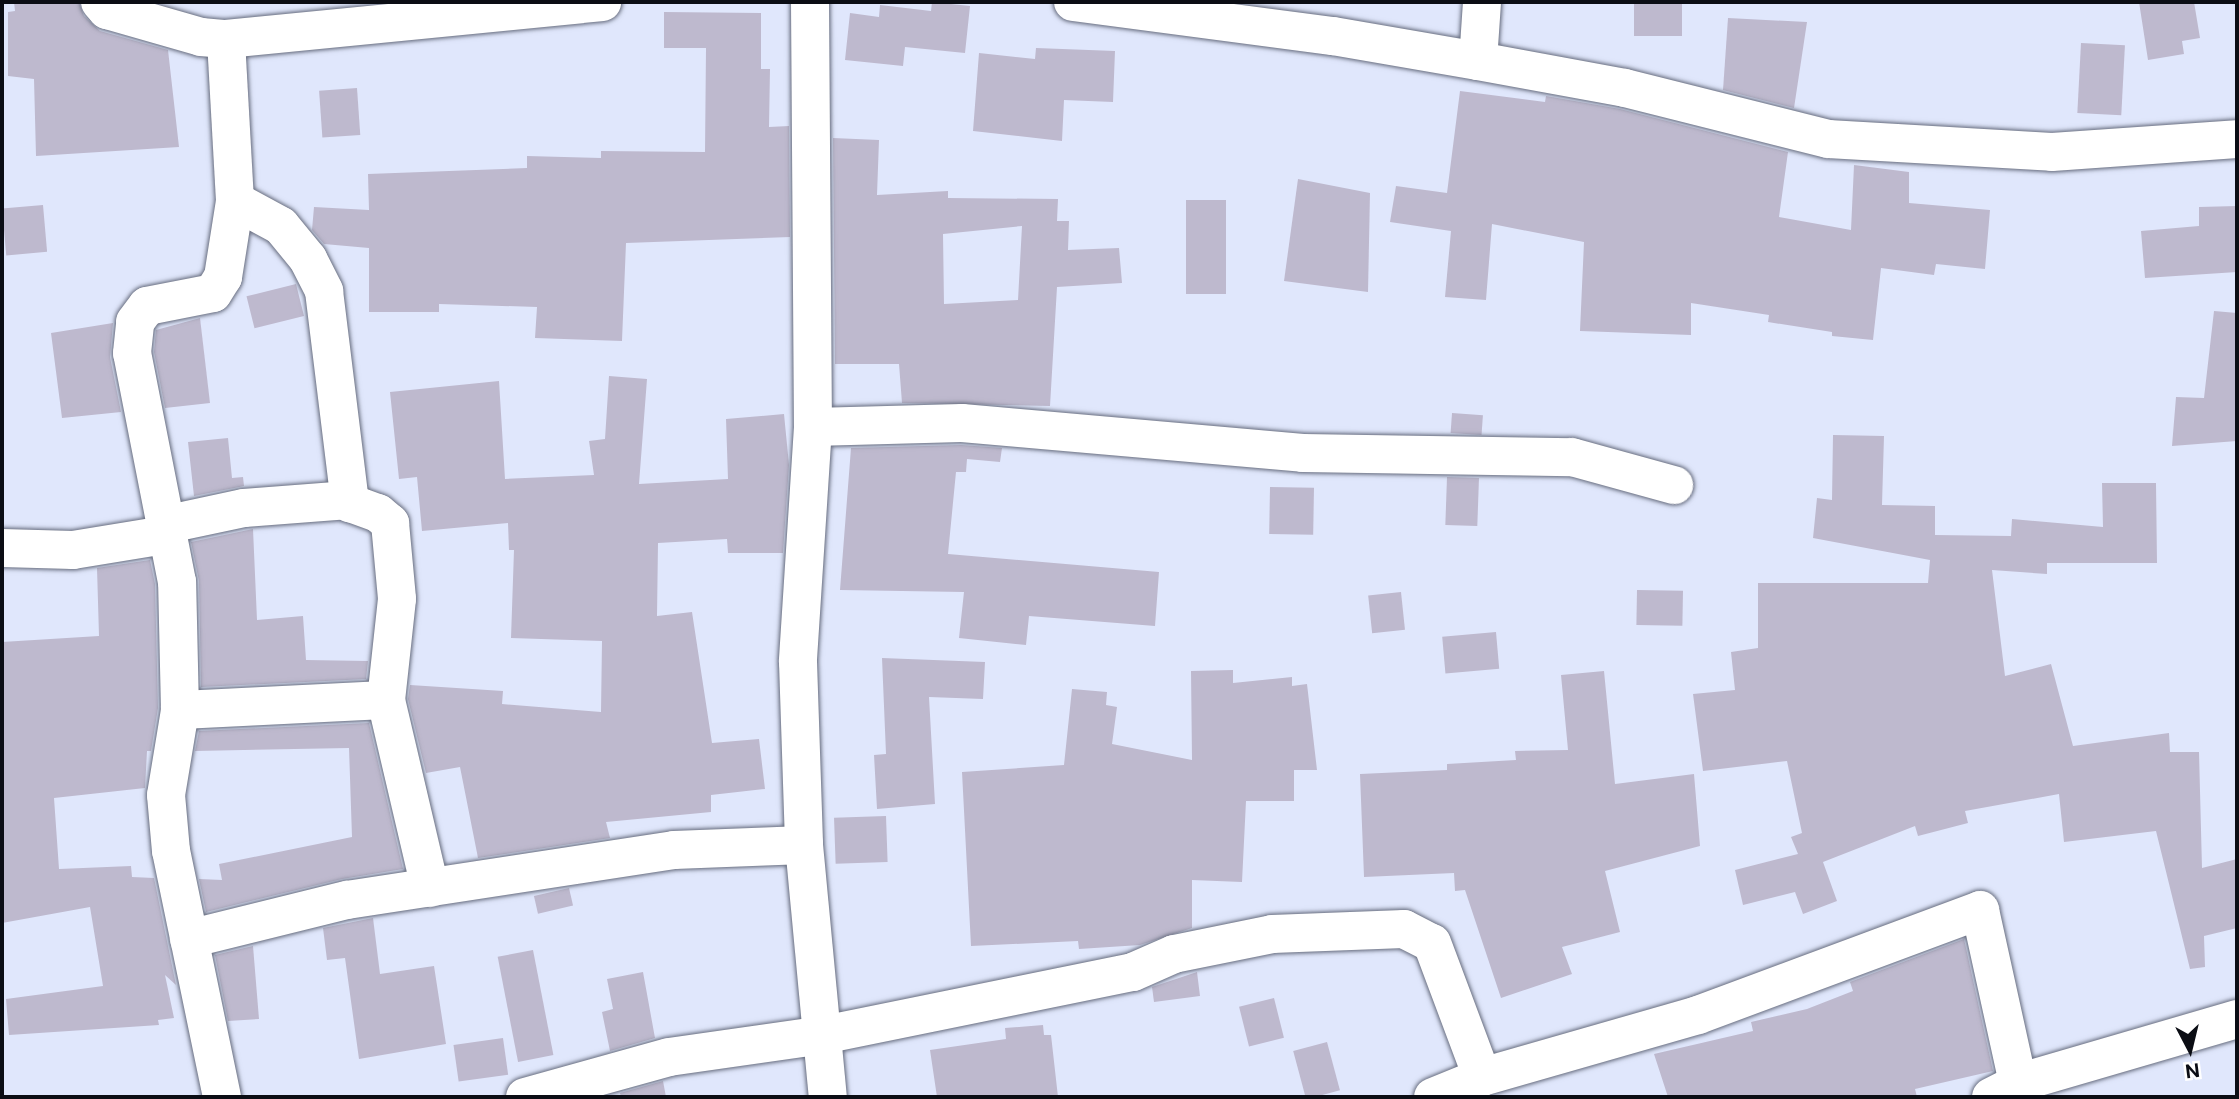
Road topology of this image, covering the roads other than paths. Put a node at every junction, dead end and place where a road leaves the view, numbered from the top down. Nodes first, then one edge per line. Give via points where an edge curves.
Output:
1 (100, 2) edge
2 (603, 2) edge
3 (810, 2) edge
4 (1073, 2) edge
5 (1482, 2) edge
6 (226, 38) junction
7 (1478, 61) junction
8 (2237, 139) edge
9 (235, 201) junction
10 (813, 427) junction
11 (1674, 485) dead end
12 (349, 500) junction
13 (165, 530) junction
14 (2, 548) edge
15 (386, 701) junction
16 (180, 710) junction
17 (804, 845) junction
18 (430, 888) junction
19 (189, 940) junction
20 (2237, 1019) edge
21 (823, 1035) junction
22 (1482, 1077) junction
23 (2005, 1090) edge
24 (222, 1097) edge
25 (525, 1097) edge
26 (828, 1097) edge
27 (1433, 1097) edge

1 - 6 street via 107,10 201,37
2 - 6 street
3 - 10 street
4 - 7 street via 1334,36
5 - 7 street
6 - 9 street
7 - 8 street via 1625,88 1828,139 2052,152
9 - 12 street via 281,226 308,259 324,292
9 - 13 street via 223,277 213,293 147,306 135,322 132,353
10 - 11 street via 962,423 1303,453 1572,457
10 - 17 street via 798,662
12 - 13 street via 244,508
12 - 15 street via 390,523 397,599
13 - 14 street via 73,550
13 - 16 street via 177,582
15 - 16 street
15 - 18 street
16 - 19 street via 166,795 171,851
17 - 18 street via 674,850
17 - 21 street
18 - 19 street via 347,900
19 - 24 street
20 - 23 street
21 - 22 street via 1133,972 1174,954 1272,934 1404,929 1432,943
21 - 25 street via 669,1056
21 - 26 street
22 - 23 street via 1698,1016 1980,910
22 - 27 street

